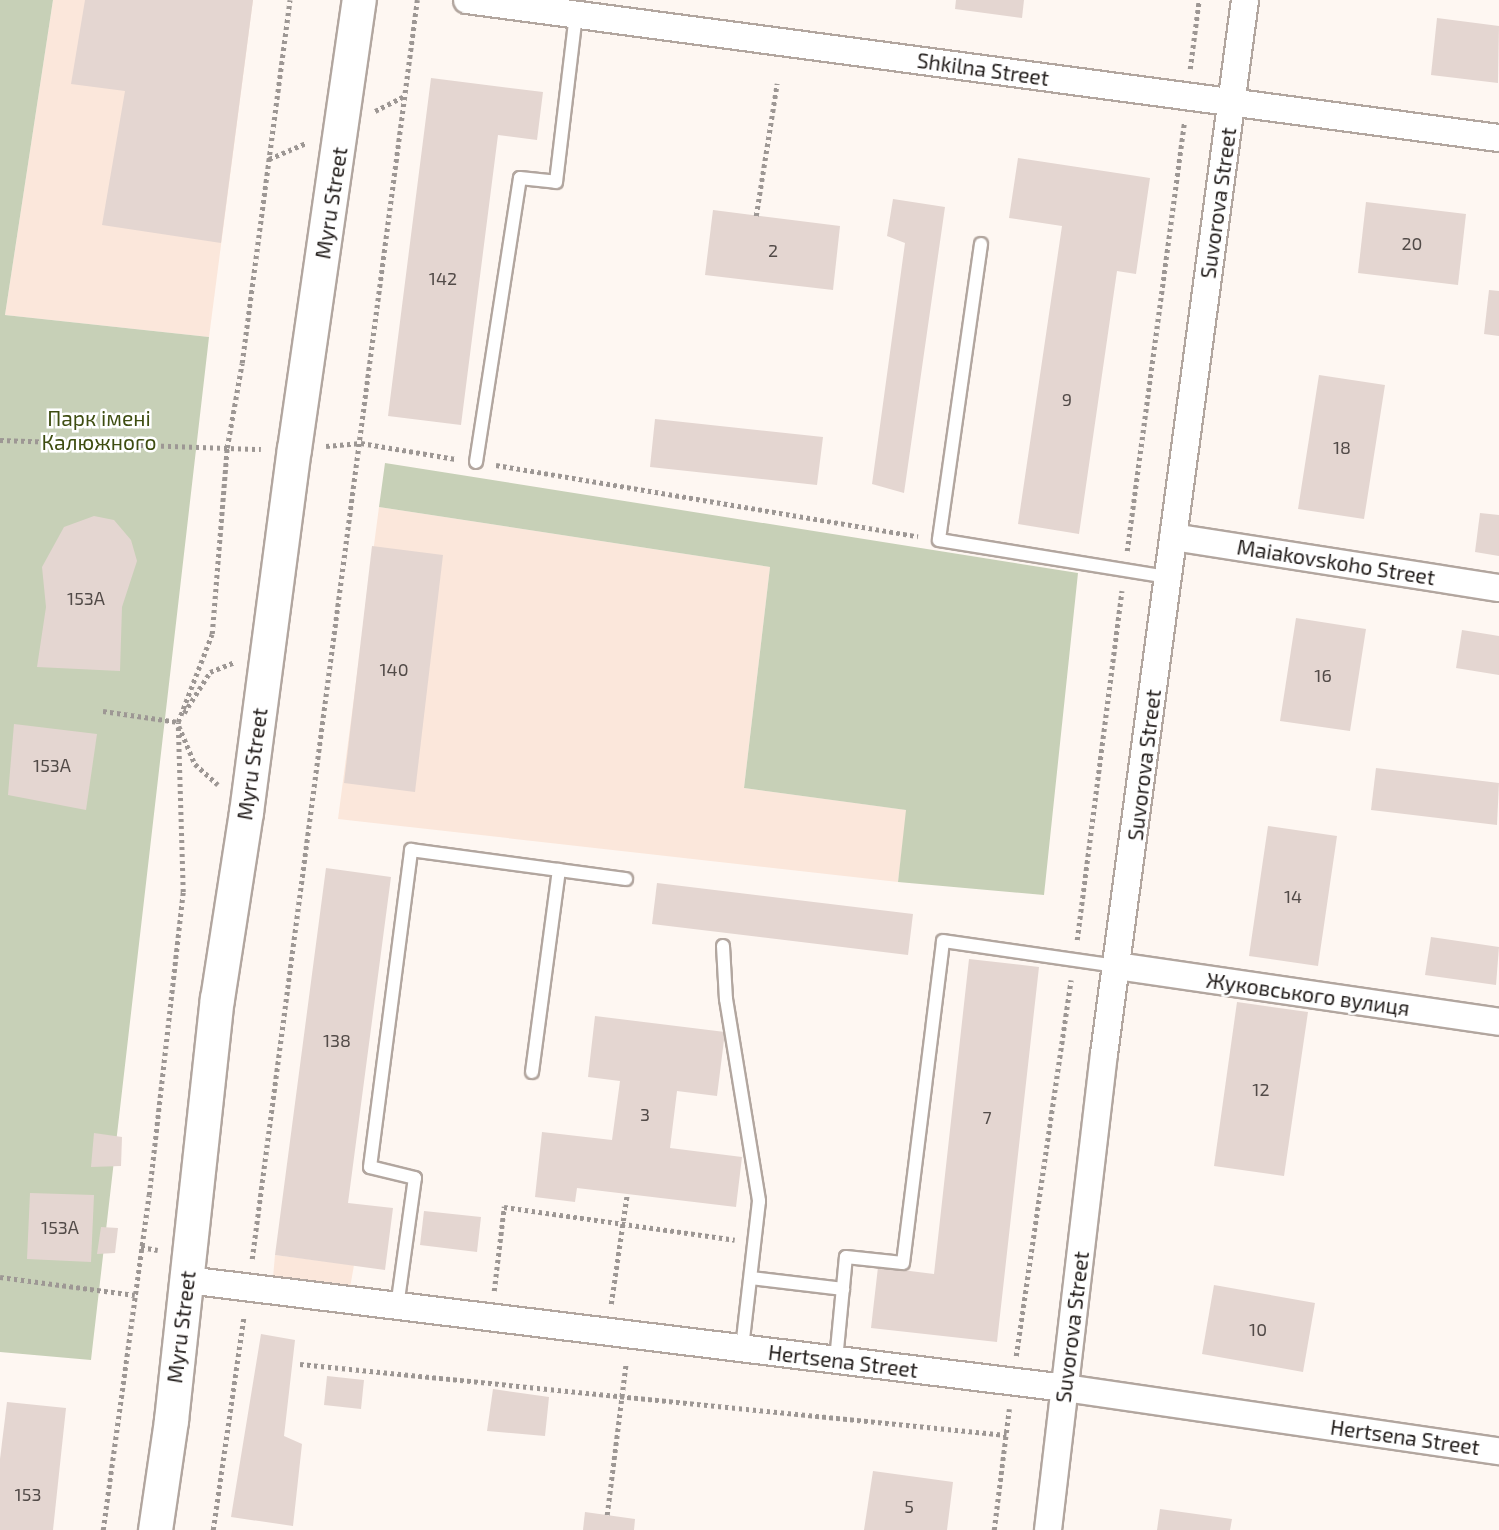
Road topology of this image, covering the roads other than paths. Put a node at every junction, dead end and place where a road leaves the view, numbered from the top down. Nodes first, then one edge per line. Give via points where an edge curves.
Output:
1 (359, 0) edge
2 (467, 0) edge
3 (1245, 0) edge
4 (576, 13) junction
5 (1231, 102) junction
6 (1499, 138) edge
7 (981, 244) dead end
8 (476, 462) road end
9 (1173, 537) junction
10 (1168, 577) junction
11 (1499, 588) edge
12 (559, 870) junction
13 (626, 879) dead end
14 (723, 946) dead end
15 (1117, 966) junction
16 (1499, 1022) edge
17 (532, 1072) dead end
18 (751, 1278) junction
19 (187, 1280) junction
20 (843, 1289) junction
21 (397, 1307) junction
22 (742, 1348) junction
23 (836, 1360) junction
24 (1065, 1388) junction
25 (1499, 1451) edge
26 (155, 1530) edge
27 (1048, 1530) edge

1 - 19 street, Myru Street via 217,999
2 - 4 street, Shkilna Street
3 - 5 street, Suvorova Street
4 - 5 street, Shkilna Street
4 - 8 lane via 556,182 520,178
5 - 6 street, Shkilna Street
5 - 9 street, Suvorova Street
7 - 10 lane via 939,540
9 - 10 street, Suvorova Street
9 - 11 street, Maiakovskoho Street
10 - 15 street, Suvorova Street
12 - 13 lane
12 - 17 lane
12 - 21 lane via 411,850 370,1167 415,1178
14 - 18 lane via 726,999 759,1201
15 - 16 street, Жуковського вулиця
15 - 20 lane via 943,941 903,1263 846,1257
15 - 24 street, Suvorova Street
18 - 20 lane
18 - 22 lane
19 - 21 street, Hertsena Street
19 - 26 street, Myru Street
20 - 23 lane
21 - 22 street, Hertsena Street
22 - 23 street, Hertsena Street
23 - 24 street, Hertsena Street
24 - 25 street, Hertsena Street
24 - 27 street, Suvorova Street

